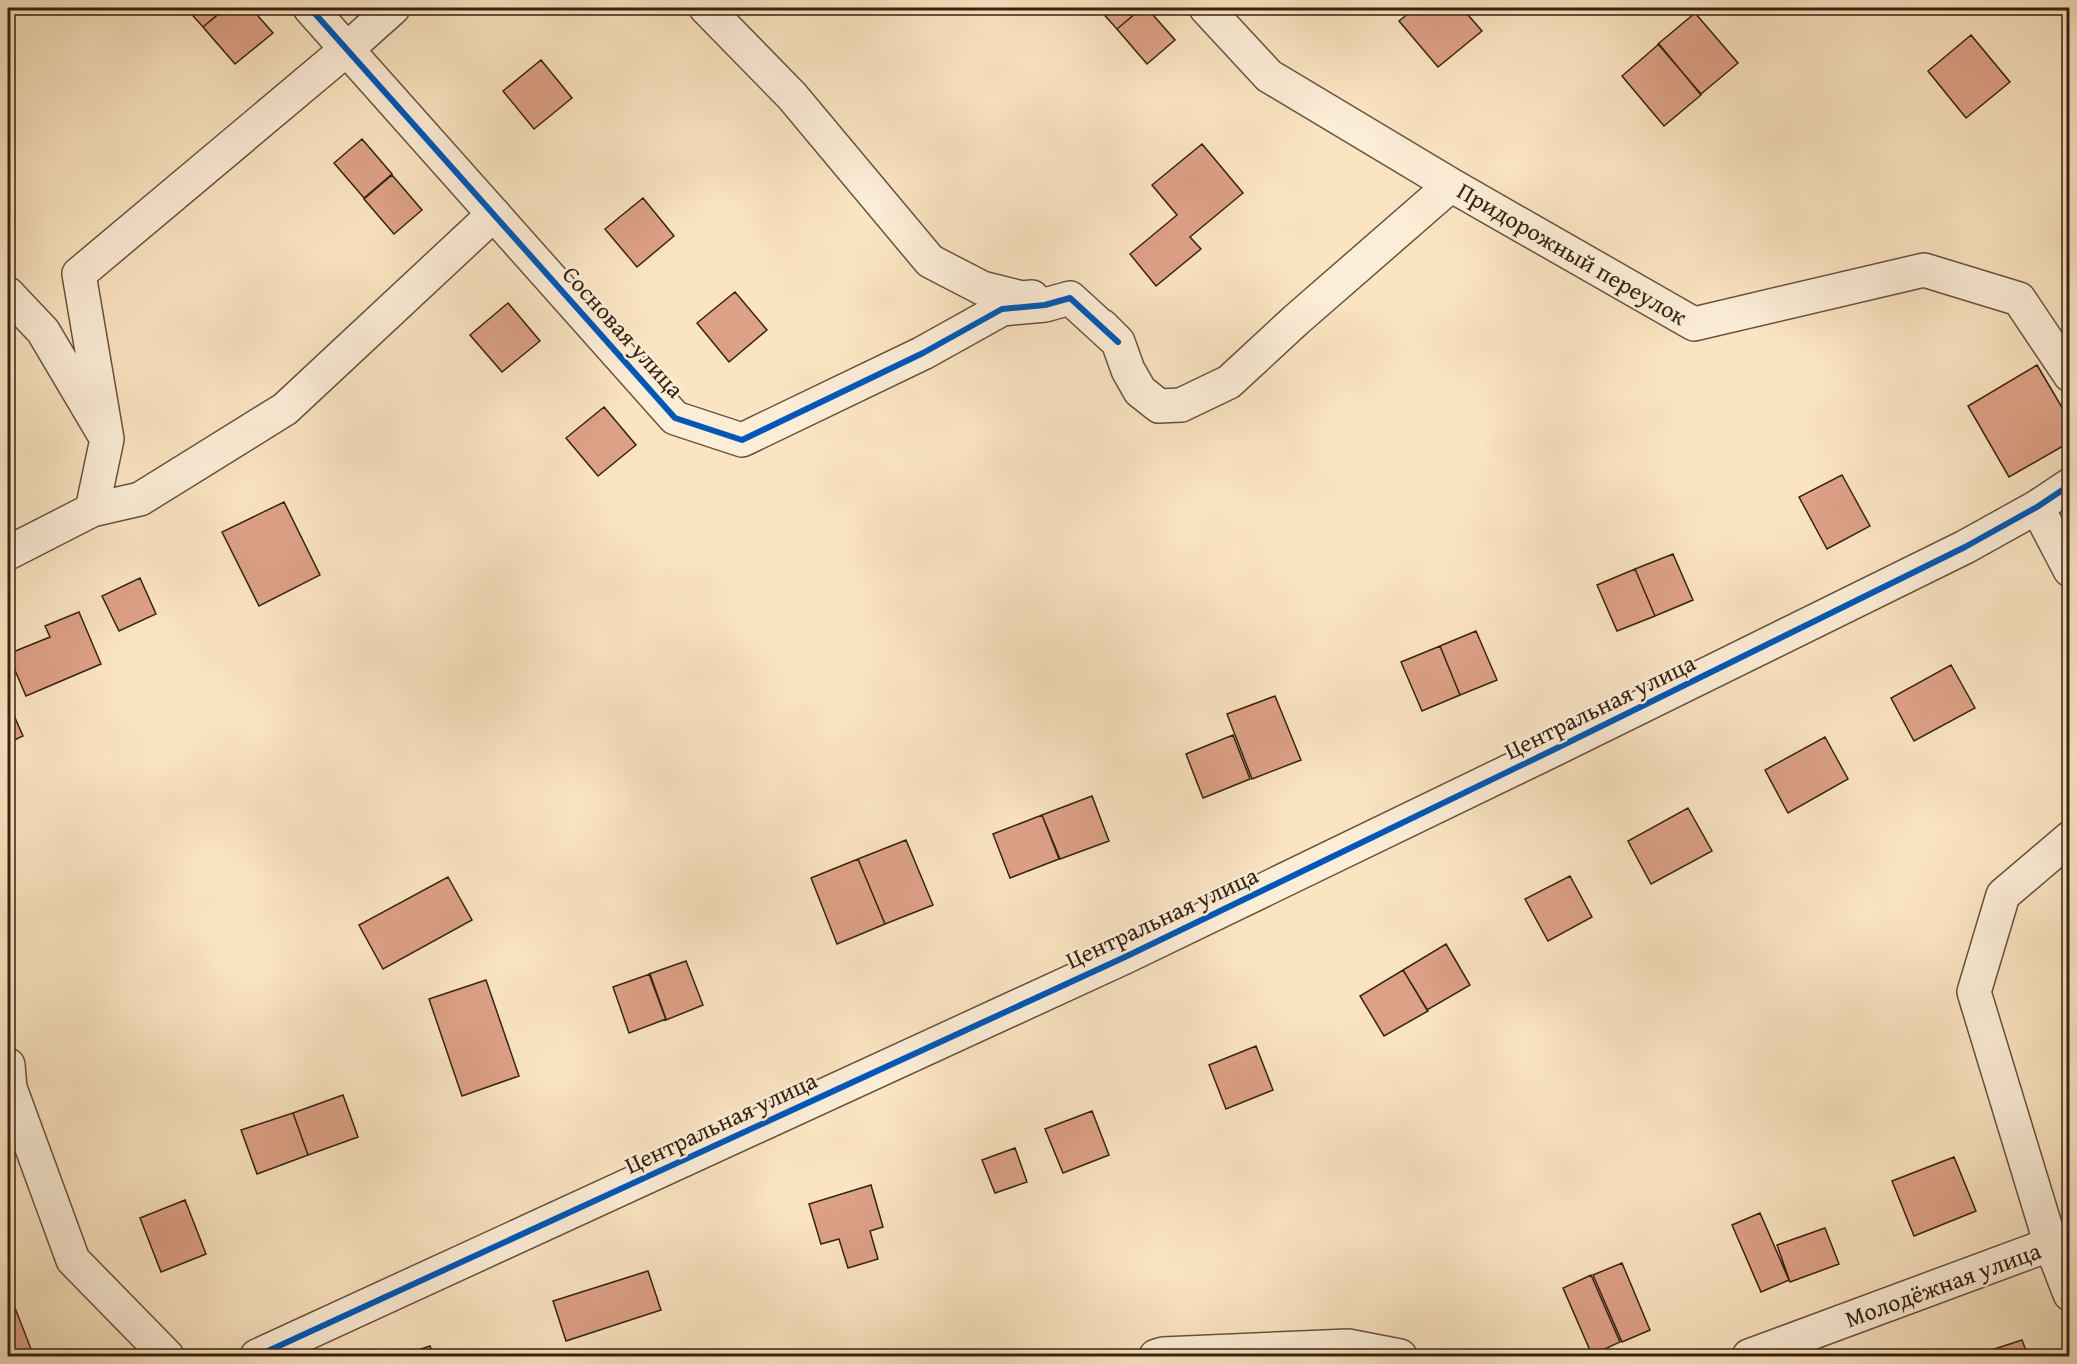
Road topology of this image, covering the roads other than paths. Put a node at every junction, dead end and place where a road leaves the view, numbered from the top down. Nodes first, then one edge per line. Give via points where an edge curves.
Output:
1 (310, 8) edge
2 (393, 8) edge
3 (706, 8) edge
4 (1206, 8) edge
5 (348, 49) junction
6 (1451, 186) junction
7 (494, 214) junction
8 (8, 294) edge
9 (1070, 298) junction
10 (2070, 375) edge
11 (107, 439) junction
12 (2070, 485) edge
13 (2037, 507) junction
14 (92, 510) junction
15 (8, 553) edge
16 (2070, 570) edge
17 (2070, 838) edge
18 (8, 1065) edge
19 (2060, 1241) edge
20 (2070, 1294) edge
21 (167, 1356) edge
22 (256, 1356) edge
23 (1156, 1356) edge
24 (1400, 1356) edge
25 (1749, 1356) edge

1 - 5 street, Сосновая улица
2 - 5 street
3 - 9 street via 792,96 930,261 982,288 1022,298 1050,294
4 - 6 street, Придорожный переулок via 1269,76
5 - 7 street, Сосновая улица
5 - 11 street via 79,274
6 - 9 street via 1229,382 1181,405 1159,406 1140,391 1118,342
6 - 10 street, Придорожный переулок via 1694,324 1924,270 2019,299
7 - 9 street, Сосновая улица via 675,418 742,440 923,354 1002,309
7 - 14 street via 285,409 140,499
8 - 11 street via 43,331
11 - 14 street
12 - 13 street, Центральная улица
13 - 16 street
13 - 22 street, Центральная улица via 1965,547 1136,951
14 - 15 street
17 - 19 street via 2003,895 1974,992
18 - 21 street via 10,1088 73,1260
19 - 20 street
19 - 25 street, Молодёжная улица
23 - 24 street via 1348,1346

